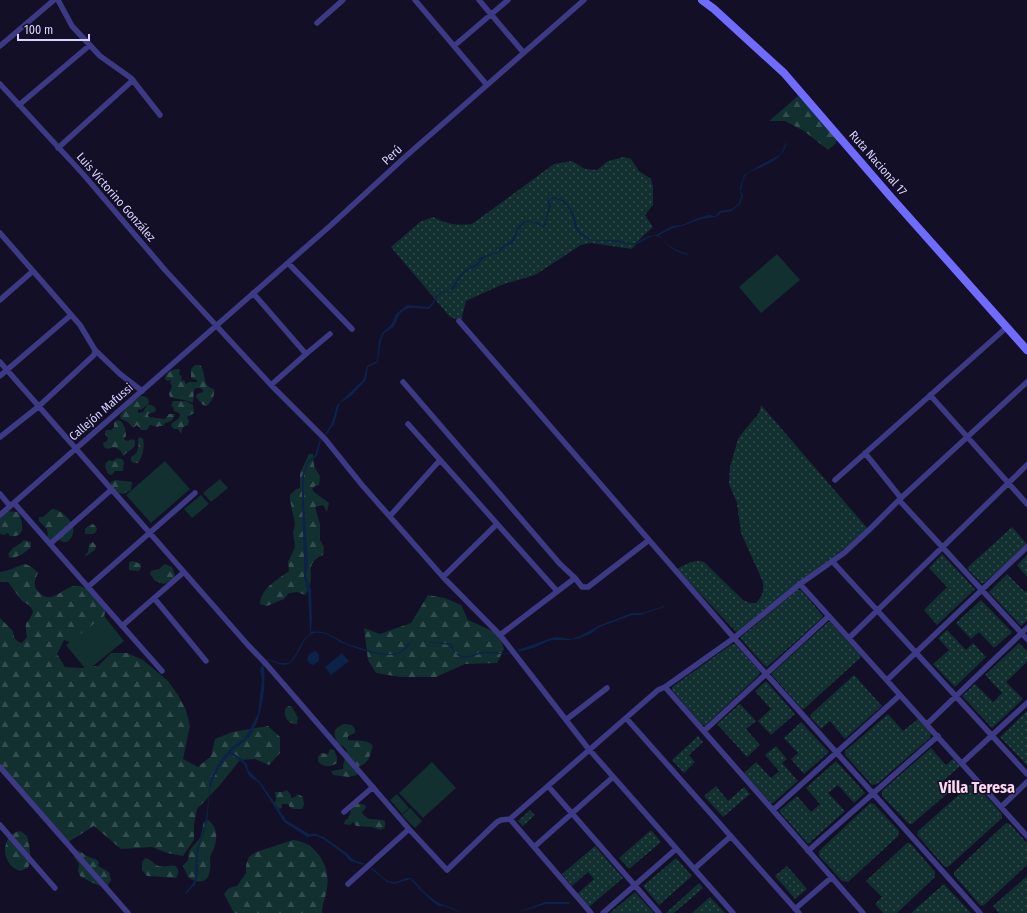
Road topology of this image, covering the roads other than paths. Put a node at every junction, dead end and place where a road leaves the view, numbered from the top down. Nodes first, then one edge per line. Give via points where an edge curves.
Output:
1 (54, 0) edge
2 (58, 0) edge
3 (343, 0) edge
4 (415, 0) edge
5 (479, 0) edge
6 (508, 0) edge
7 (584, 0) edge
8 (702, 0) edge
9 (492, 15) junction
10 (317, 22) dead end
11 (90, 45) junction
12 (0, 46) edge
13 (454, 46) junction
14 (523, 52) junction
15 (133, 80) junction
16 (0, 84) edge
17 (487, 85) junction
18 (19, 105) junction
19 (160, 115) dead end
20 (58, 148) junction
21 (0, 233) edge
22 (288, 263) junction
23 (33, 271) junction
24 (254, 292) junction
25 (0, 300) edge
26 (71, 315) junction
27 (459, 320) dead end
28 (216, 326) junction
29 (1006, 327) junction
30 (352, 329) dead end
31 (330, 334) dead end
32 (95, 350) junction
33 (1027, 350) edge
34 (306, 354) junction
35 (0, 362) edge
36 (7, 370) junction
37 (0, 376) edge
38 (403, 382) dead end
39 (1027, 382) edge
40 (271, 386) junction
41 (142, 391) junction
42 (930, 395) junction
43 (38, 407) junction
44 (408, 424) dead end
45 (967, 436) junction
46 (0, 438) edge
47 (75, 449) junction
48 (865, 453) junction
49 (440, 460) junction
50 (1027, 465) edge
51 (836, 480) dead end
52 (1008, 483) junction
53 (112, 490) junction
54 (195, 493) dead end
55 (0, 494) edge
56 (900, 499) junction
57 (12, 504) junction
58 (1027, 504) edge
59 (0, 515) edge
60 (390, 516) junction
61 (497, 524) junction
62 (150, 534) junction
63 (649, 540) junction
64 (50, 544) junction
65 (942, 547) junction
66 (1027, 547) edge
67 (832, 561) junction
68 (184, 572) junction
69 (443, 577) junction
70 (575, 578) junction
71 (800, 584) junction
72 (88, 587) junction
73 (982, 590) junction
74 (557, 591) junction
75 (154, 598) junction
76 (877, 611) junction
77 (829, 616) junction
78 (122, 626) junction
79 (1027, 628) edge
80 (1021, 633) junction
81 (500, 635) junction
82 (734, 638) junction
83 (849, 638) junction
84 (1027, 639) edge
85 (915, 653) junction
86 (206, 661) dead end
87 (162, 672) dead end
88 (766, 674) junction
89 (887, 680) junction
90 (665, 687) junction
91 (606, 688) dead end
92 (900, 694) junction
93 (955, 696) junction
94 (1027, 703) edge
95 (626, 718) junction
96 (567, 719) junction
97 (927, 724) junction
98 (704, 731) junction
99 (938, 736) junction
100 (991, 736) junction
101 (590, 749) junction
102 (836, 752) junction
103 (962, 763) junction
104 (0, 767) edge
105 (1027, 774) edge
106 (613, 776) junction
107 (1027, 782) edge
108 (548, 786) junction
109 (373, 787) junction
110 (873, 794) junction
111 (1001, 807) junction
112 (773, 810) junction
113 (344, 812) dead end
114 (572, 813) junction
115 (510, 819) junction
116 (0, 824) edge
117 (409, 829) junction
118 (731, 836) junction
119 (1027, 836) edge
120 (534, 847) junction
121 (676, 849) junction
122 (808, 851) junction
123 (694, 869) junction
124 (832, 877) junction
125 (348, 884) dead end
126 (635, 886) junction
127 (55, 888) dead end
128 (797, 911) edge
129 (128, 913) edge
130 (591, 913) edge
131 (603, 913) edge
132 (659, 913) edge
133 (733, 913) edge
134 (863, 913) edge
135 (980, 913) edge

1 - 12 street
2 - 11 street via 72,26
3 - 10 street
4 - 13 street
5 - 9 street
6 - 9 street
7 - 14 street, Perú
8 - 29 street, Ruta Nacional 17 via 784,73
9 - 13 street
9 - 14 street
11 - 15 street via 100,56
11 - 18 street
13 - 17 street
14 - 17 street, Perú
15 - 19 street
15 - 20 street
16 - 18 street, Luis Victorino González
17 - 22 street, Perú
18 - 20 street, Luis Victorino González
20 - 28 street, Luis Victorino González
21 - 23 street
22 - 24 street, Perú
22 - 30 street
23 - 25 street
23 - 26 street
24 - 28 street, Perú
24 - 34 street
26 - 32 street
26 - 36 street
27 - 63 street
28 - 40 street, Luis Victorino González
28 - 41 street, Callejón Mafussi
29 - 33 street, Ruta Nacional 17
29 - 42 street
31 - 34 street
32 - 41 street
32 - 43 street via 94,355
34 - 40 street
35 - 36 street
36 - 37 street
36 - 43 street
38 - 70 street via 560,564
39 - 45 street
40 - 60 street, Luis Victorino González via 325,439
41 - 47 street, Callejón Mafussi
42 - 45 street
42 - 48 street
43 - 46 street
43 - 47 street
44 - 49 street
45 - 52 street
45 - 56 street
47 - 53 street
47 - 57 street, Callejón Mafussi
48 - 51 street
48 - 56 street
49 - 60 street
49 - 61 street
50 - 52 street
52 - 58 street
52 - 65 street
53 - 62 street
53 - 64 street
54 - 62 street
55 - 57 street
56 - 65 street
56 - 67 street via 869,530
57 - 59 street, Callejón Mafussi
57 - 64 street
60 - 69 street, Luis Victorino González
61 - 69 street
61 - 74 street
62 - 68 street
62 - 72 street
63 - 70 street via 588,587 582,587
63 - 82 street
64 - 72 street
65 - 73 street
65 - 76 street
66 - 73 street
67 - 71 street
67 - 76 street
68 - 75 street
68 - 109 street
69 - 81 street, Luis Victorino González
70 - 74 street
71 - 77 street
71 - 82 street
72 - 78 street
73 - 80 street
73 - 85 street
74 - 81 street
75 - 78 street
75 - 86 street
76 - 83 street
76 - 85 street
77 - 83 street
77 - 88 street
78 - 87 street
79 - 80 street
80 - 84 street
80 - 93 street
81 - 96 street, Luis Victorino González
82 - 88 street
82 - 90 street
83 - 89 street
85 - 89 street
85 - 93 street
88 - 98 street
88 - 102 street
89 - 92 street
90 - 95 street via 658,690
90 - 98 street
91 - 96 street
92 - 97 street
92 - 102 street
93 - 97 street
93 - 100 street
94 - 100 street
95 - 101 street
95 - 118 street
96 - 101 street, Luis Victorino González
97 - 99 street
98 - 112 street
99 - 103 street
99 - 110 street
100 - 103 street
100 - 105 street
101 - 106 street, Luis Victorino González
101 - 108 street
102 - 110 street
102 - 112 street
103 - 111 street
104 - 129 street
106 - 114 street
106 - 121 street, Luis Victorino González
107 - 111 street
108 - 114 street
108 - 115 street
109 - 113 street
109 - 117 street
110 - 122 street
110 - 135 street
111 - 119 street
112 - 122 street
114 - 120 street
114 - 126 street
115 - 117 street via 497,822 448,870
115 - 120 street
116 - 127 street
117 - 125 street
118 - 123 street
118 - 128 street
120 - 130 street
121 - 123 street, Luis Victorino González
121 - 126 street
122 - 124 street
123 - 133 street, Luis Victorino González
124 - 128 street
124 - 134 street
126 - 131 street
126 - 132 street

